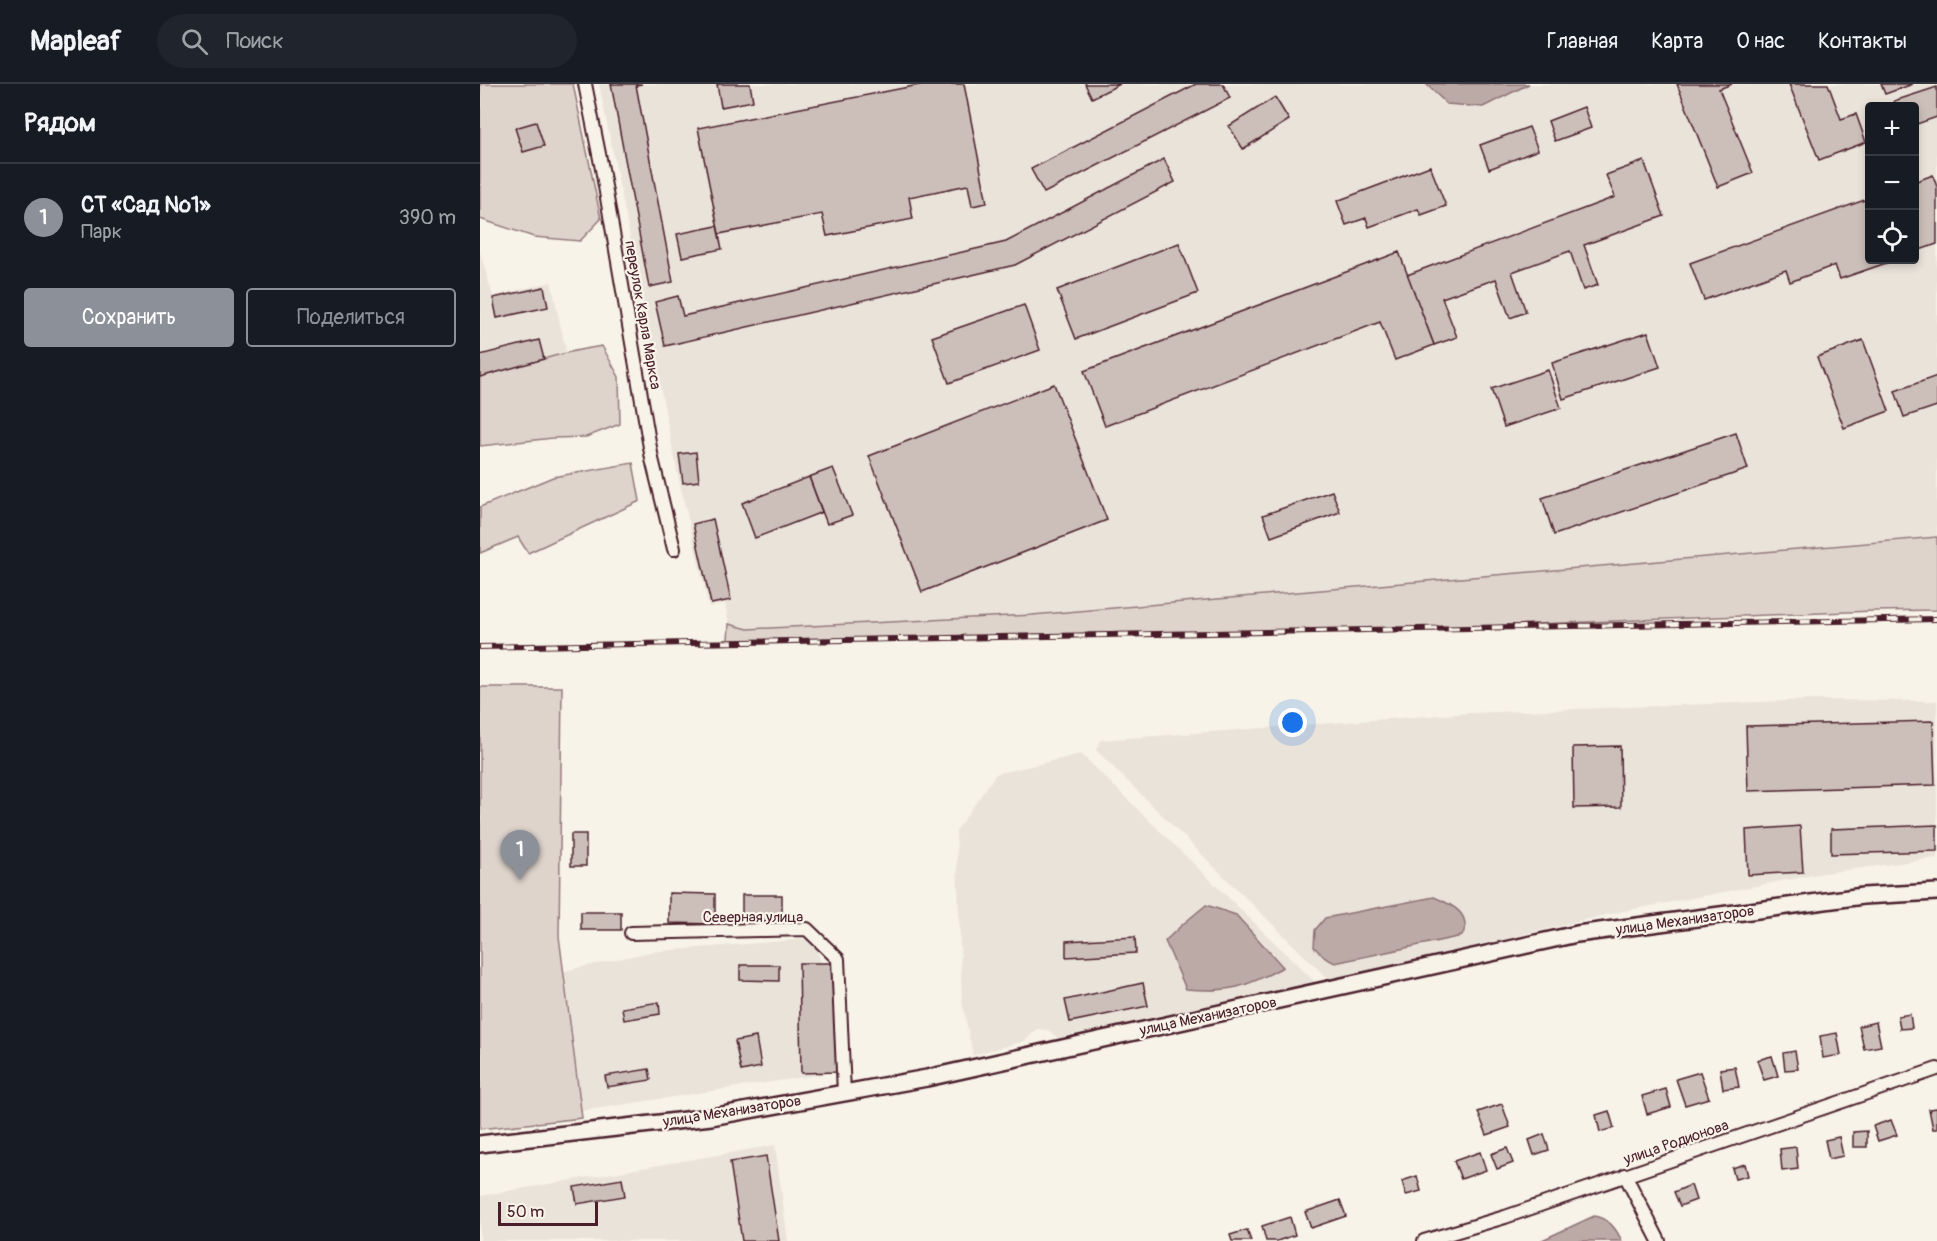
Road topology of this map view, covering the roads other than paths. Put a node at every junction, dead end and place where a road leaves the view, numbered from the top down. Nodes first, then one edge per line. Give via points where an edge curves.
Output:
1 (585, 84) edge
2 (674, 549) dead end
3 (1937, 892) edge
4 (631, 933) dead end
5 (1937, 1069) edge
6 (844, 1093) junction
7 (480, 1144) edge
8 (1625, 1175) junction
9 (1425, 1241) edge
10 (1659, 1241) edge

1 - 2 street, переулок Карла Маркса via 652,459
3 - 6 street, улица Механизаторов via 1863,896 1577,934
4 - 6 street, Северная улица via 807,929 838,959
5 - 8 street, улица Родионова
6 - 7 street, улица Механизаторов via 711,1117
8 - 9 street, улица Родионова
8 - 10 street

